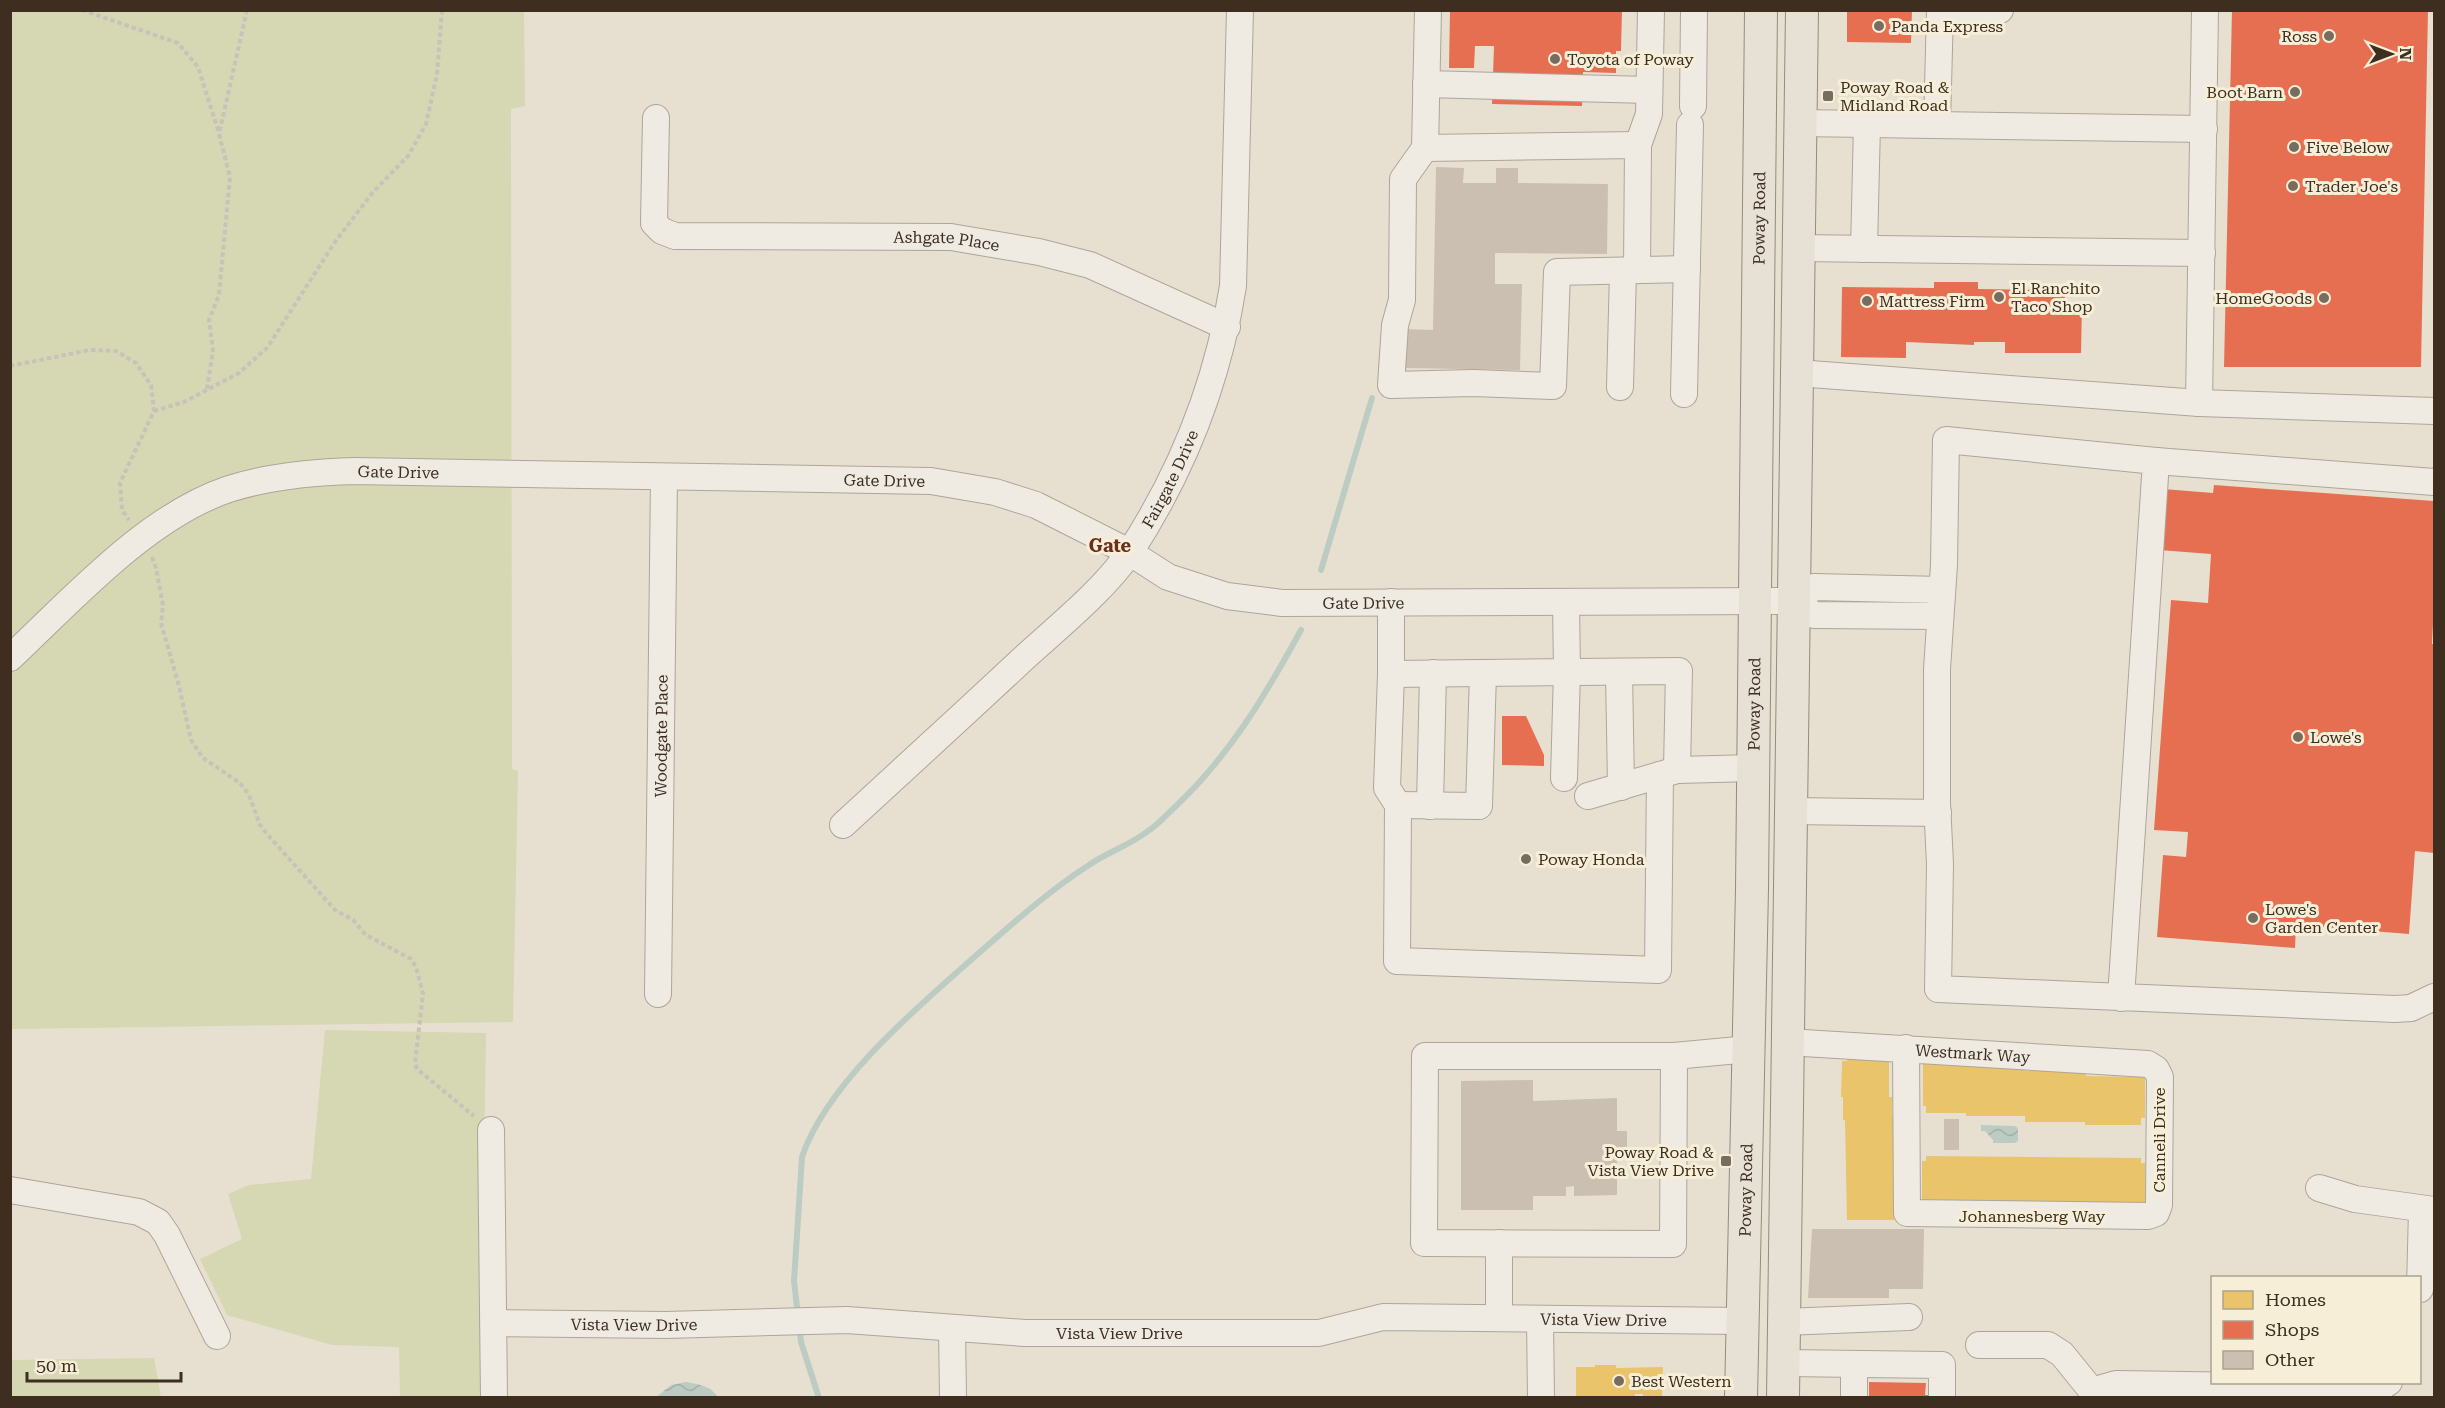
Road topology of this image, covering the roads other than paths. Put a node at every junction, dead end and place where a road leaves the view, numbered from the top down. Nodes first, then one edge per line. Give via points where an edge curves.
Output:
1 (1240, 10) edge
2 (1428, 10) edge
3 (1651, 10) edge
4 (1694, 10) edge
5 (1761, 10) edge
6 (1780, 10) edge
7 (1802, 10) edge
8 (2000, 10) edge
9 (2205, 10) edge
10 (1940, 11) edge
11 (1426, 84) junction
12 (1649, 90) junction
13 (1760, 108) junction
14 (656, 118) dead end
15 (1800, 123) junction
16 (1868, 124) junction
17 (1937, 125) junction
18 (2204, 129) junction
19 (1638, 145) junction
20 (1425, 148) junction
21 (1798, 248) junction
22 (1864, 249) junction
23 (2202, 253) junction
24 (1687, 269) junction
25 (1630, 270) junction
26 (1797, 296) junction
27 (1227, 327) junction
28 (1797, 373) junction
29 (1620, 387) dead end
30 (1684, 394) dead end
31 (2199, 403) junction
32 (2434, 411) edge
33 (2156, 461) junction
34 (664, 477) junction
35 (2434, 482) edge
36 (1130, 552) junction
37 (1942, 590) junction
38 (1391, 602) junction
39 (1566, 602) junction
40 (1756, 602) junction
41 (1794, 602) junction
42 (1940, 616) junction
43 (10, 658) edge
44 (1567, 672) junction
45 (1619, 672) junction
46 (1433, 673) junction
47 (1482, 673) junction
48 (1391, 674) junction
49 (1754, 768) junction
50 (1668, 773) junction
51 (1564, 778) dead end
52 (1621, 787) junction
53 (1588, 796) dead end
54 (1398, 805) junction
55 (1430, 806) junction
56 (1791, 811) junction
57 (1938, 813) junction
58 (843, 825) dead end
59 (1752, 889) junction
60 (658, 994) dead end
61 (2434, 997) edge
62 (2121, 998) junction
63 (1787, 1042) junction
64 (1906, 1048) junction
65 (1749, 1049) junction
66 (1674, 1056) junction
67 (2156, 1069) joint
68 (491, 1130) road end
69 (2319, 1188) dead end
70 (10, 1190) edge
71 (2428, 1209) edge
72 (2156, 1213) joint
73 (1499, 1243) junction
74 (1784, 1278) junction
75 (2421, 1279) edge
76 (1909, 1317) dead end
77 (1499, 1318) junction
78 (1540, 1319) junction
79 (1742, 1321) junction
80 (1784, 1322) junction
81 (494, 1323) junction
82 (952, 1328) junction
83 (217, 1336) dead end
84 (1979, 1345) dead end
85 (1783, 1363) junction
86 (1854, 1364) junction
87 (2387, 1384) edge
88 (2255, 1391) edge
89 (494, 1398) edge
90 (953, 1398) edge
91 (1540, 1398) edge
92 (1741, 1398) edge
93 (1752, 1398) edge
94 (1783, 1398) edge
95 (1854, 1398) edge
96 (1942, 1398) edge

1 - 27 street, Fairgate Drive via 1236,245
2 - 11 street
3 - 12 street
4 - 24 street
5 - 13 main road, Poway Road
6 - 15 main road via 1778,105 1790,121
7 - 15 main road
8 - 10 street
9 - 18 street
10 - 17 street
11 - 12 street
11 - 20 street
12 - 19 street via 1648,114
13 - 26 main road via 1770,109 1782,130 1782,237
13 - 40 main road, Poway Road
14 - 27 street, Ashgate Place via 654,223 675,236 951,237 989,242 1090,265
15 - 16 street
15 - 21 main road
16 - 17 street
16 - 22 street
17 - 18 street
18 - 23 street
19 - 20 street
19 - 25 street
20 - 25 street via 1403,179 1402,300 1395,325 1391,385 1553,386 1557,272
21 - 22 street
21 - 26 main road
22 - 23 street
23 - 31 street
24 - 25 street
24 - 30 street
25 - 29 street
26 - 28 main road
27 - 36 street, Fairgate Drive via 1185,452
28 - 31 street
28 - 41 main road
31 - 32 street
33 - 35 street
33 - 37 street via 1946,440
33 - 62 street
34 - 36 street, Gate Drive via 931,481 995,492 1036,505
34 - 43 street, Gate Drive via 355,471 255,482 209,497 163,523
34 - 60 street, Woodgate Place
36 - 38 street, Gate Drive via 1168,577 1227,596 1282,603
36 - 58 street, Fairgate Drive via 1064,622
37 - 41 street via 1814,587
37 - 42 street
38 - 39 street, Gate Drive
38 - 48 street
39 - 40 street, Gate Drive
39 - 44 street
40 - 41 street, Gate Drive
40 - 49 main road, Poway Road
41 - 42 street via 1814,615
41 - 56 main road
42 - 57 street
44 - 45 street
44 - 47 street
44 - 51 street
45 - 50 street via 1679,671
45 - 52 street
46 - 47 street
46 - 48 street
46 - 55 street
47 - 55 street via 1479,806
48 - 54 street via 1387,788
49 - 50 street
49 - 59 main road, Poway Road
50 - 52 street
50 - 54 street via 1658,970 1397,961
52 - 53 street
54 - 55 street
56 - 57 street
56 - 63 main road
57 - 62 street via 1938,989
59 - 63 main road via 1763,933 1763,1030 1769,1037
59 - 65 main road, Poway Road
61 - 62 street via 2411,1008 2395,1009
63 - 64 street, Westmark Way
63 - 74 main road
64 - 67 street, Westmark Way via 2148,1064
64 - 72 street, Johannesberg Way via 1907,1213
65 - 66 street
65 - 74 main road via 1765,1063 1767,1070 1766,1222 1768,1240
65 - 79 main road, Poway Road
66 - 73 street via 1673,1244
66 - 73 street via 1425,1056 1424,1243
67 - 72 street, Canneli Drive via 2160,1077
68 - 81 street
69 - 71 street via 2355,1199
70 - 83 street via 138,1212 158,1222
71 - 75 street
73 - 77 street
74 - 80 main road
76 - 80 street
77 - 78 street, Vista View Drive
77 - 82 street, Vista View Drive via 1383,1317 1318,1333 1025,1333
78 - 79 street, Vista View Drive
78 - 91 street
79 - 92 main road, Poway Road
79 - 93 main road
80 - 85 main road
81 - 82 street, Vista View Drive via 666,1325 847,1320
81 - 89 street
82 - 90 street
84 - 88 street via 2048,1345 2062,1354 2092,1391 2116,1384
85 - 86 street
85 - 94 main road
86 - 95 street
86 - 96 street via 1942,1365
87 - 88 street via 2380,1388

